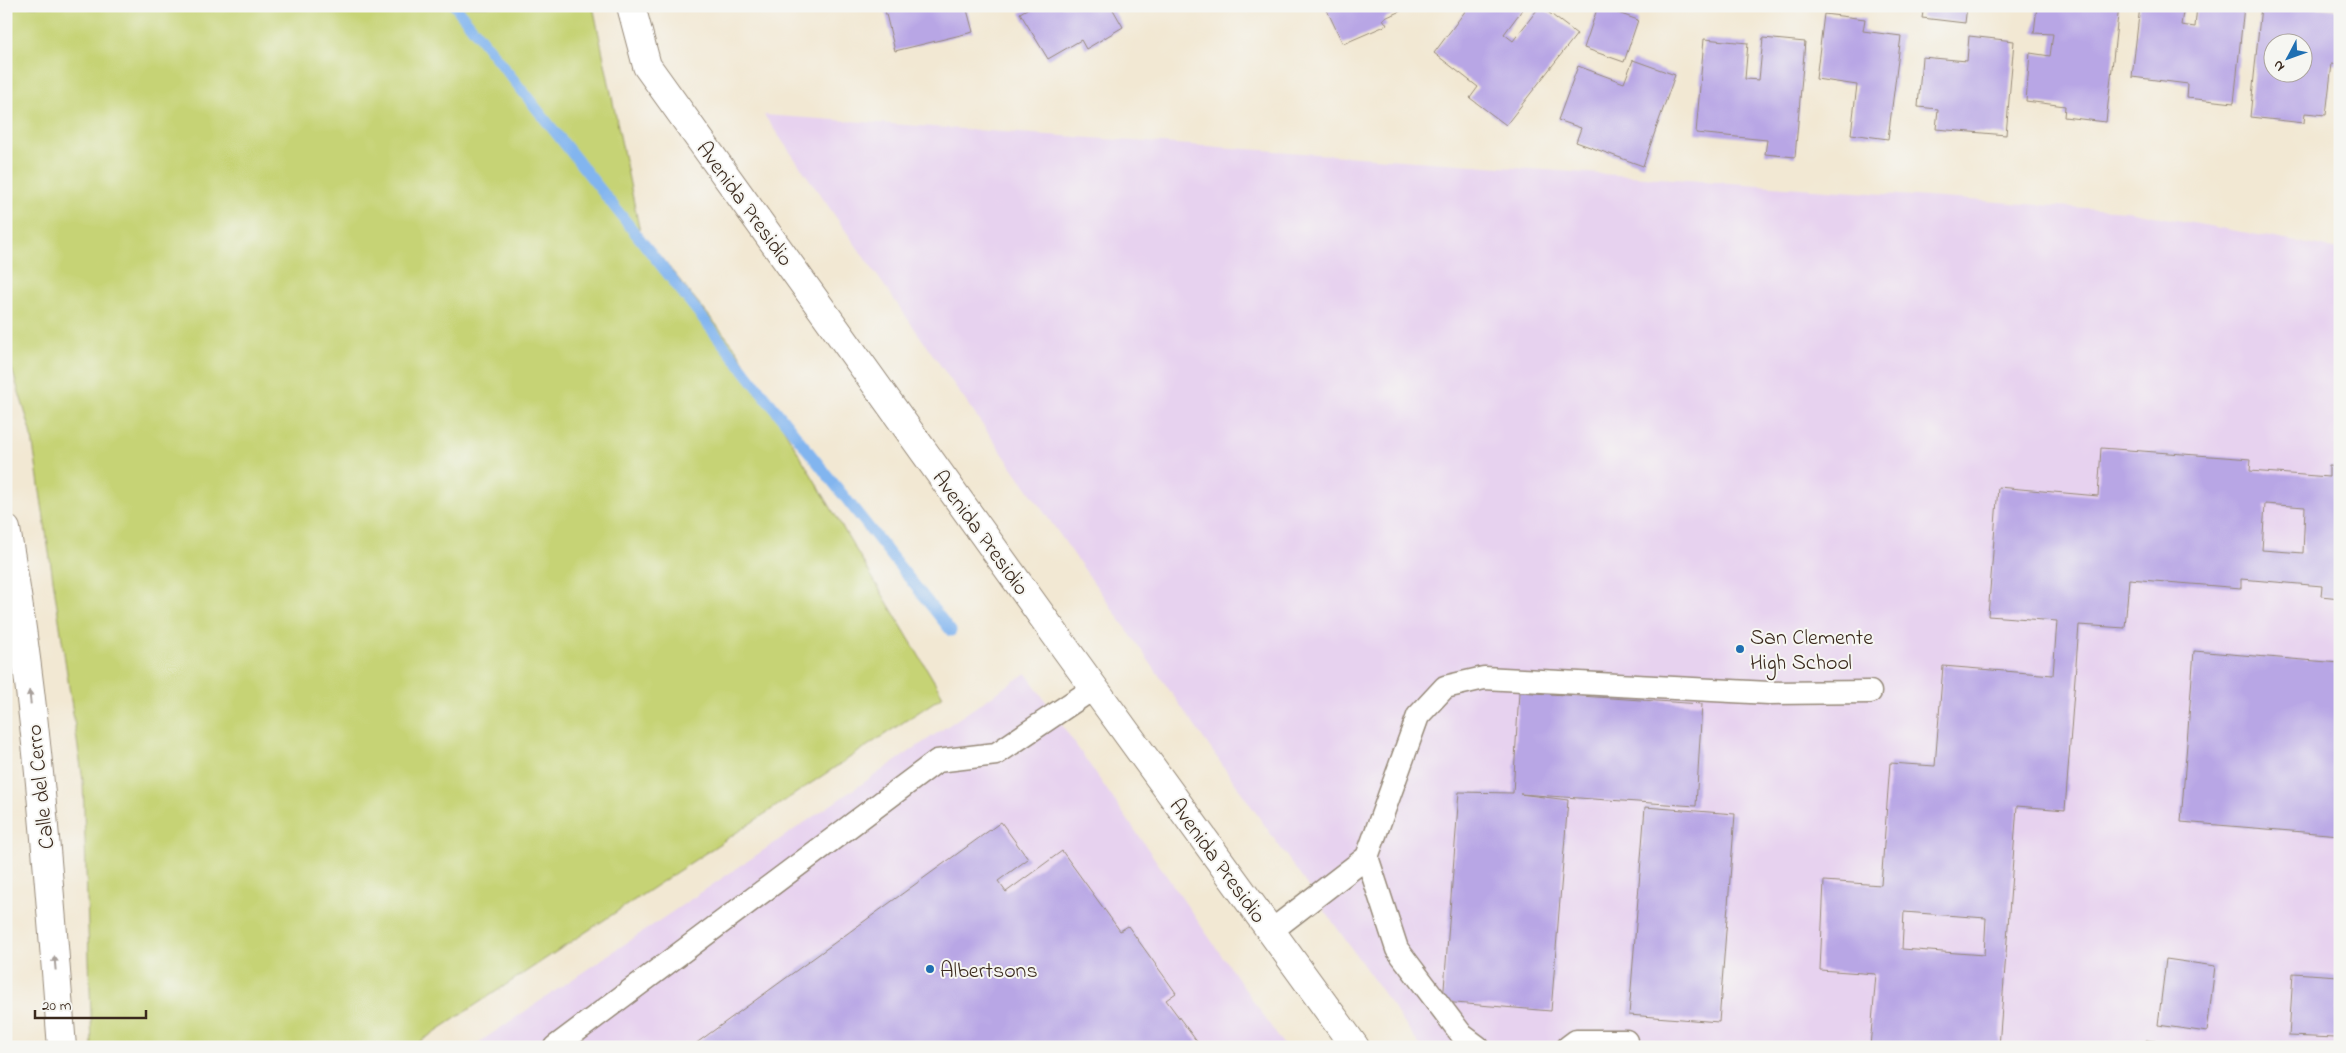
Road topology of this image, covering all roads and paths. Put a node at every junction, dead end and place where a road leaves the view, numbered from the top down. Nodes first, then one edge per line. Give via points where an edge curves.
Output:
1 (631, 6) edge
2 (6, 529) edge
3 (1094, 688) junction
4 (1870, 692) dead end
5 (1367, 857) junction
6 (1271, 931) junction
7 (1626, 1041) dead end
8 (62, 1047) edge
9 (555, 1047) edge
10 (1355, 1047) edge
11 (1478, 1047) edge
12 (1568, 1047) edge

1 - 3 street, Avenida Presidio via 647,66
8 -> 2 street, Calle del Cerro via 45,832 18,594
3 - 6 street, Avenida Presidio
3 - 9 lane via 996,754 937,760
4 - 5 lane via 1769,693 1484,678 1445,686 1418,716
5 - 6 lane
5 - 11 lane via 1397,949 1462,1035
6 - 10 street, Avenida Presidio
7 - 12 lane via 1576,1041

